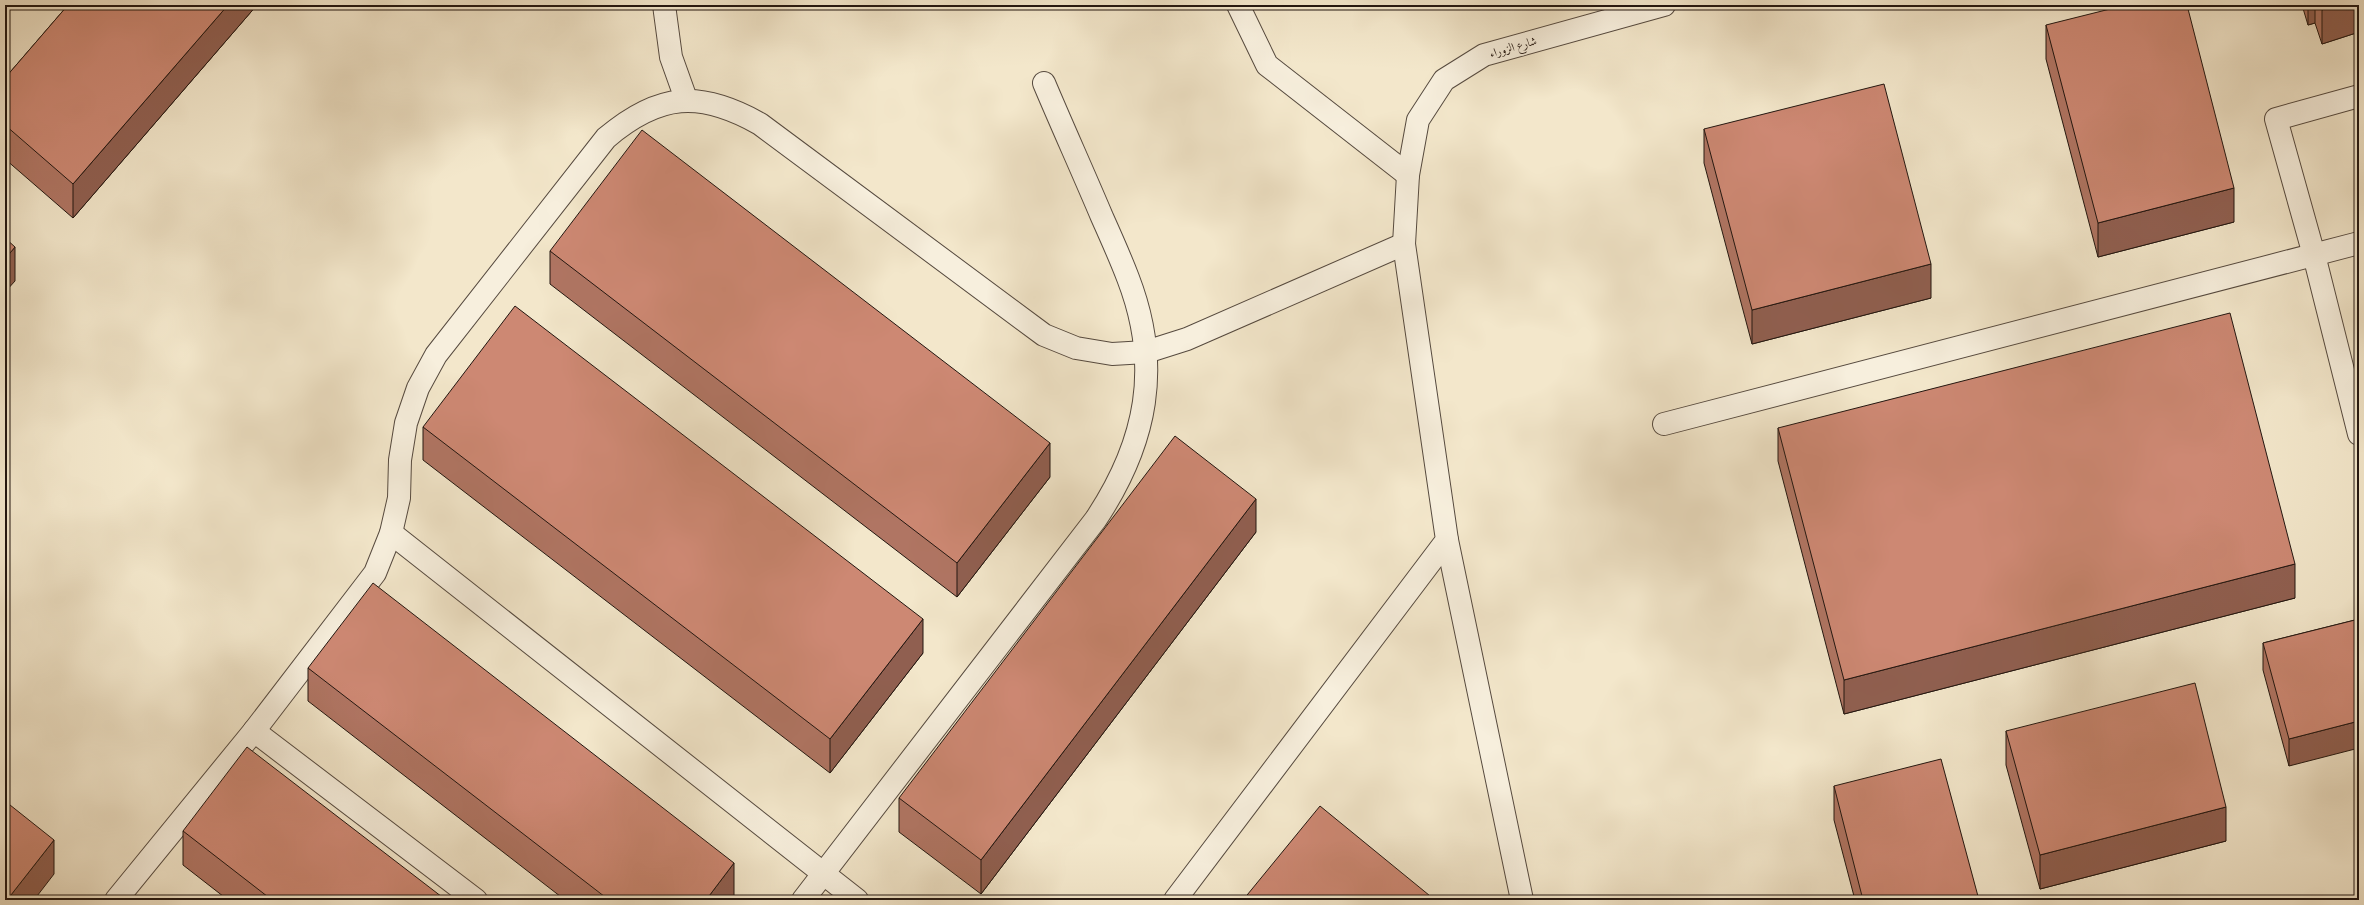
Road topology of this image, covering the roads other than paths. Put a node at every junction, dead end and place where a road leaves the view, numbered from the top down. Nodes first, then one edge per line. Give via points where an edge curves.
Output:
1 (664, 5) edge
2 (1238, 5) edge
3 (1664, 5) edge
4 (1044, 83) dead end
5 (2359, 96) edge
6 (686, 100) junction
7 (1408, 175) junction
8 (2359, 243) edge
9 (1404, 244) junction
10 (2314, 255) junction
11 (1146, 352) junction
12 (1664, 424) dead end
13 (2359, 434) edge
14 (391, 533) junction
15 (1447, 540) junction
16 (254, 731) junction
17 (823, 873) junction
18 (116, 900) edge
19 (476, 900) edge
20 (803, 900) edge
21 (857, 900) edge
22 (1175, 900) edge
23 (1522, 900) edge

1 - 6 street via 671,57
2 - 7 street via 1267,64
3 - 7 street, شارع الزوراء via 1484,55 1444,80 1418,120
4 - 11 street via 1129,278 1140,315
5 - 10 street via 2276,119
6 - 11 street via 736,110 760,124 1044,335 1083,350 1112,354
6 - 14 street via 647,111 628,120 606,138 436,354 418,388 406,424 400,460 399,498
7 - 9 street, شارع الزوراء
8 - 10 street
9 - 11 street via 1187,339
9 - 15 street, شارع الزوراء
10 - 12 street
10 - 13 street
11 - 17 street via 1146,387 1141,423 1131,457 1116,489 1096,519
14 - 16 street via 375,573
14 - 17 street
15 - 22 street
15 - 23 street, شارع الزوراء
16 - 18 street
16 - 19 street
17 - 20 street
17 - 21 street

